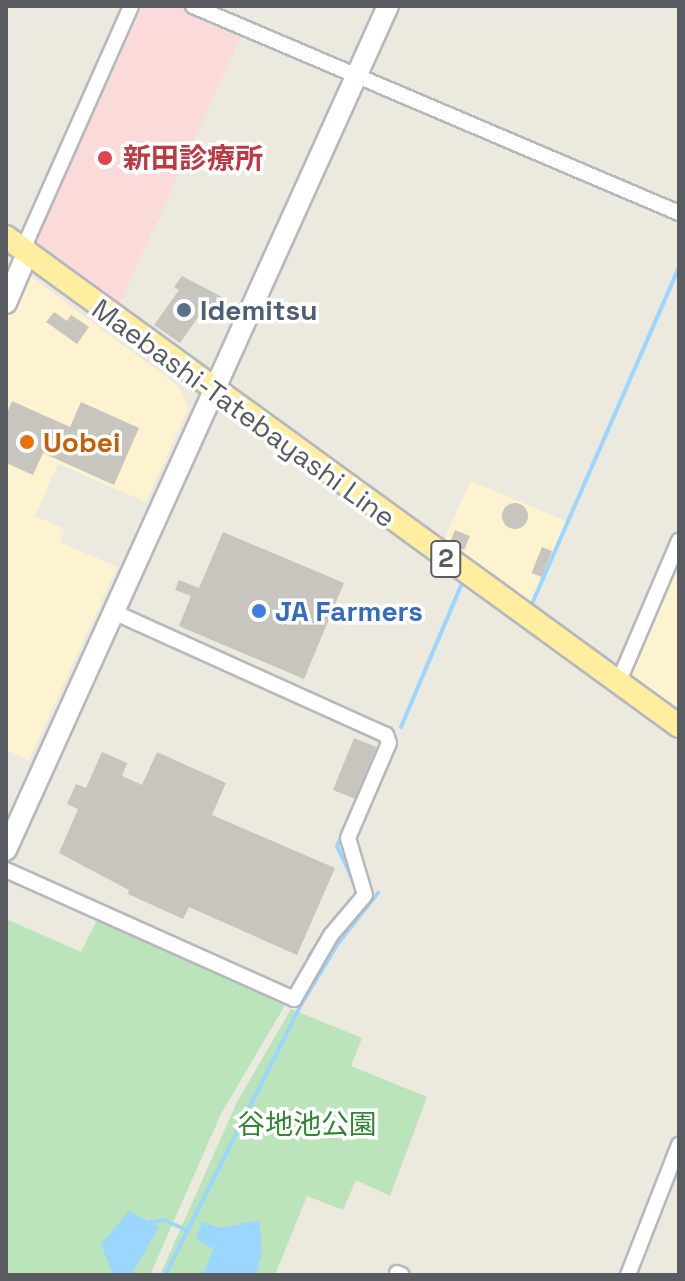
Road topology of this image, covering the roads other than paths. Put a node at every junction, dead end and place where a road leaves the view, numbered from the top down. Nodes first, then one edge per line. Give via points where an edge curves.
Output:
1 (131, 6) edge
2 (193, 6) edge
3 (388, 6) edge
4 (358, 77) junction
5 (679, 213) edge
6 (6, 237) edge
7 (27, 254) junction
8 (6, 303) edge
9 (213, 392) junction
10 (679, 541) edge
11 (112, 611) junction
12 (618, 683) junction
13 (679, 726) edge
14 (6, 850) edge
15 (6, 870) edge
16 (679, 1145) edge
17 (628, 1275) edge

1 - 7 street via 27,240
2 - 4 street
3 - 4 street
4 - 5 street
4 - 9 street
6 - 7 main road, Maebashi-Tatebayashi Line / 2
7 - 8 street
7 - 9 main road, Maebashi-Tatebayashi Line / 2
9 - 11 street
9 - 12 main road, Maebashi-Tatebayashi Line / 2
10 - 12 street
11 - 14 street
11 - 15 street via 386,735 389,743 348,838 365,895 331,935 294,999
12 - 13 main road, Maebashi-Tatebayashi Line / 2
16 - 17 street

